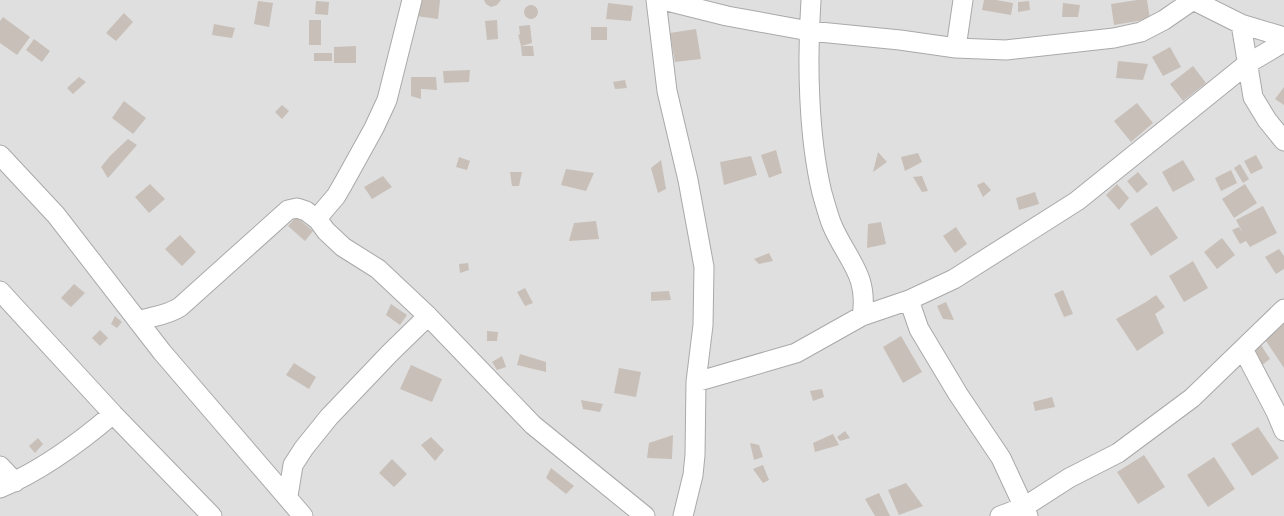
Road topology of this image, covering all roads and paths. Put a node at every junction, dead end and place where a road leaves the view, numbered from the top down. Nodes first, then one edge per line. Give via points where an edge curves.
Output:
1 (412, 0) edge
2 (656, 0) edge
3 (662, 0) edge
4 (811, 0) edge
5 (963, 0) edge
6 (1193, 0) edge
7 (1241, 24) junction
8 (809, 30) junction
9 (1284, 38) edge
10 (1284, 42) edge
11 (956, 48) junction
12 (1247, 64) junction
13 (1284, 141) edge
14 (0, 156) edge
15 (318, 220) junction
16 (0, 291) edge
17 (909, 300) junction
18 (1284, 309) edge
19 (428, 316) junction
20 (862, 316) junction
21 (138, 321) junction
22 (1243, 349) junction
23 (696, 382) junction
24 (113, 414) junction
25 (1284, 431) edge
26 (0, 466) edge
27 (7, 485) edge
28 (288, 496) junction
29 (1026, 511) edge
30 (212, 516) edge
31 (303, 516) edge
32 (645, 516) edge
33 (683, 516) edge
34 (1000, 516) edge

1 - 15 street via 387,100 344,184
2 - 23 street via 667,91 704,267
3 - 8 street via 727,16
4 - 8 street
5 - 11 street
6 - 7 street
6 - 11 street via 1141,32 1114,38 1006,50
7 - 9 street
7 - 12 street
8 - 11 street
8 - 20 street via 816,163 832,225 860,277 865,301
10 - 12 street
12 - 13 street via 1253,97
12 - 17 street via 1077,201 954,279
14 - 21 street via 56,215
15 - 19 street via 343,247 378,269
15 - 21 street via 306,211 288,210 186,303 162,316
16 - 24 street
17 - 20 street
17 - 29 street via 919,329 1001,458
18 - 22 street
19 - 28 street via 329,417 304,448 293,465
19 - 32 street via 533,425
20 - 23 street via 796,353
21 - 28 street
22 - 25 street
22 - 29 street via 1192,398 1118,453 1069,478
23 - 33 street via 693,475
24 - 27 street via 46,464
24 - 30 street
26 - 27 street
28 - 31 street
29 - 34 street

